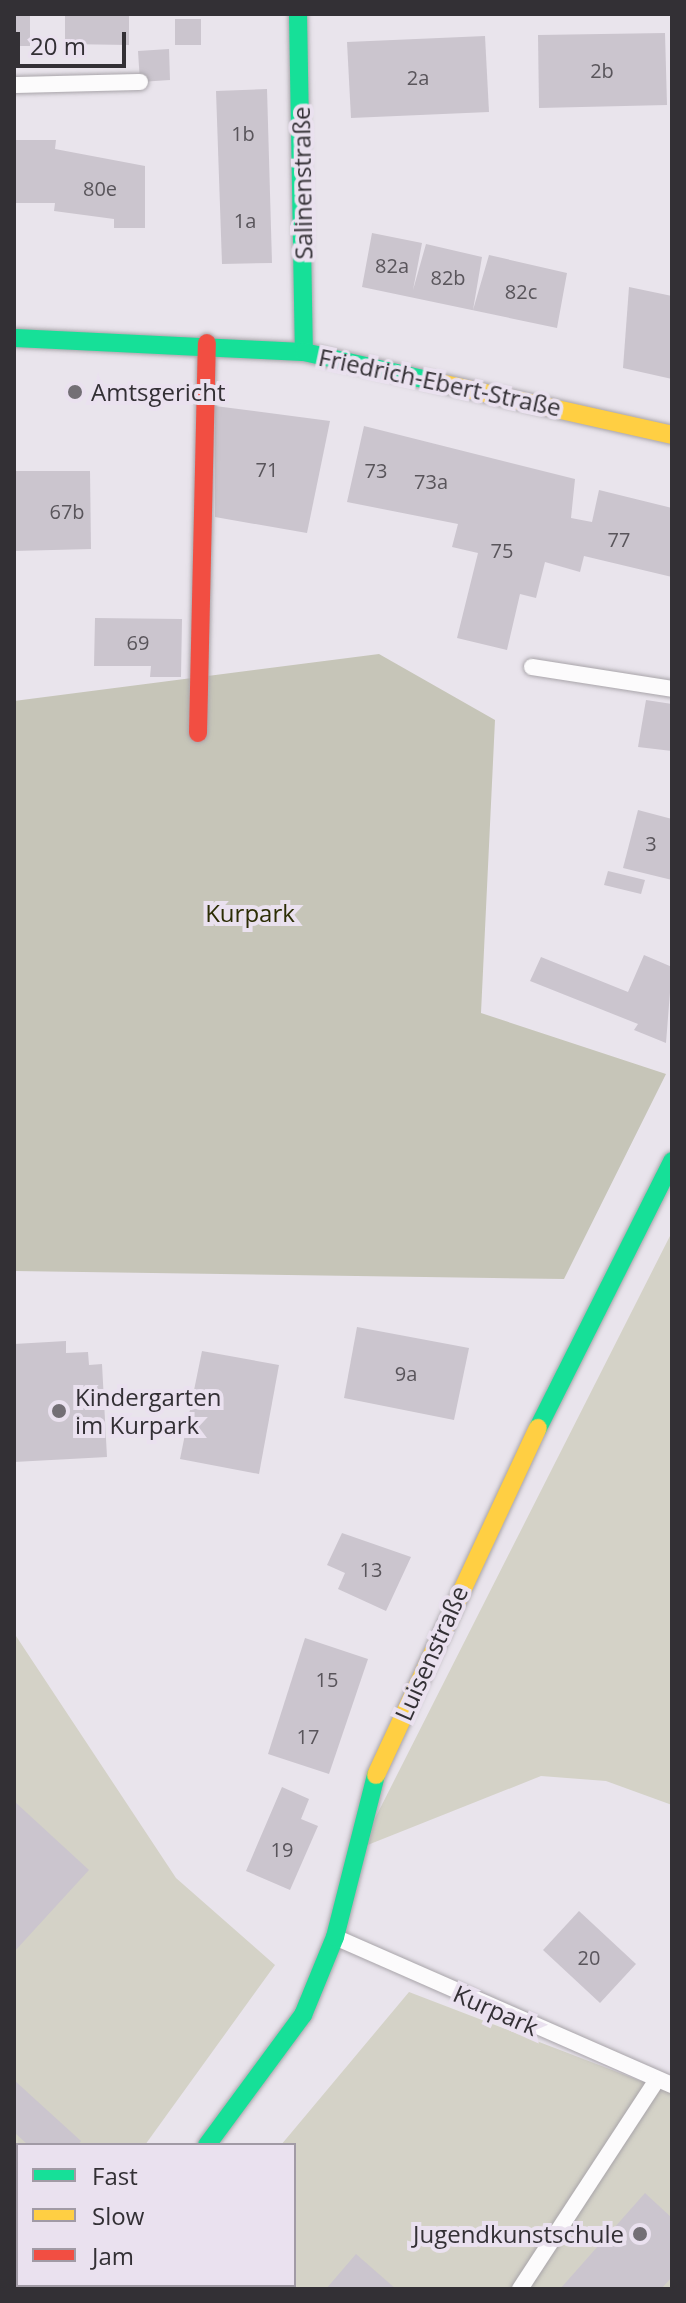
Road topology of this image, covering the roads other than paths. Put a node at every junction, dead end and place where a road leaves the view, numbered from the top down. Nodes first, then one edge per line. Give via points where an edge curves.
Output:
1 (298, 14) edge
2 (140, 82) dead end
3 (14, 85) edge
4 (14, 338) edge
5 (207, 343) junction
6 (304, 352) junction
7 (672, 435) edge
8 (532, 667) dead end
9 (672, 689) edge
10 (198, 733) dead end
11 (672, 1161) edge
12 (335, 1937) junction
13 (665, 2083) edge
14 (208, 2143) edge
15 (520, 2289) edge

1 - 6 street, Salinenstraße
2 - 3 lane
4 - 5 street, Friedrich-Ebert-Straße
5 - 6 street, Friedrich-Ebert-Straße
5 - 10 street
6 - 7 street, Friedrich-Ebert-Straße
8 - 9 lane
11 - 12 street, Luisenstraße via 482,1539 377,1770
12 - 13 lane, Kurpark
12 - 14 street, Luisenstraße via 303,2015
13 - 15 lane, Kurpark

